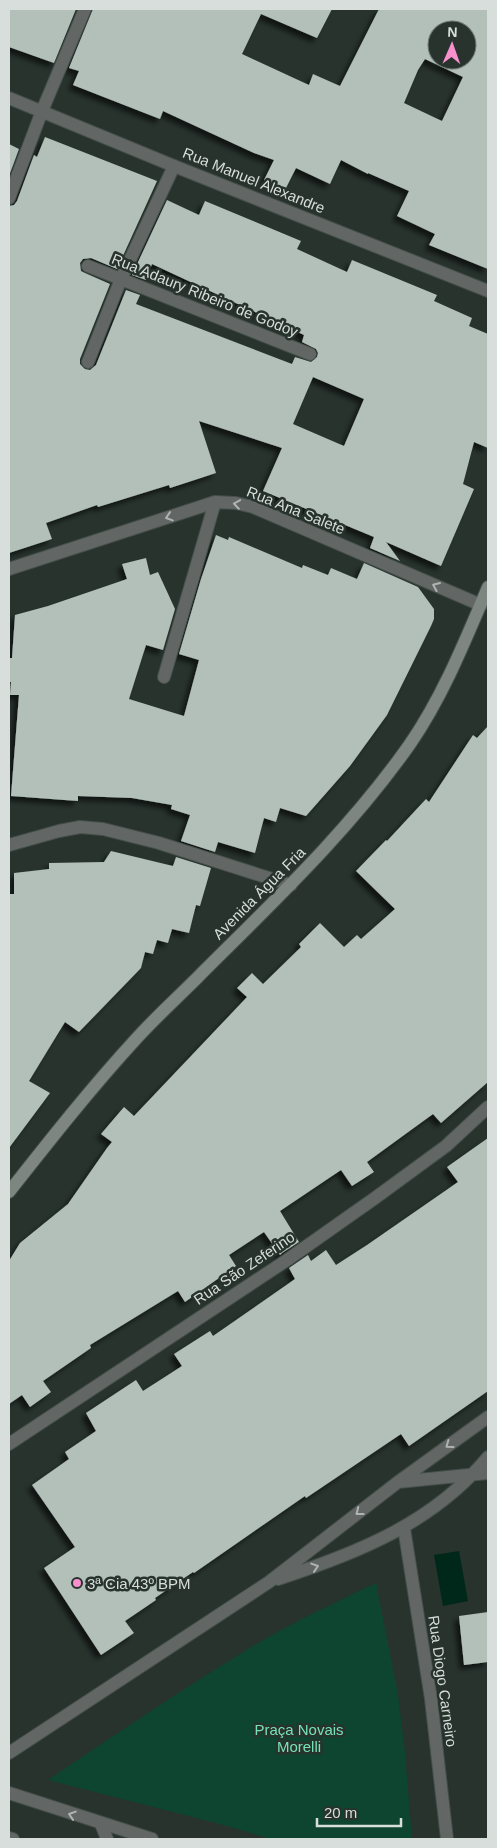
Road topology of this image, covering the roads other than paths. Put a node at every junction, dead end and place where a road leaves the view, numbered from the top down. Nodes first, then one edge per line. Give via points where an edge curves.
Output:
1 (85, 9) edge
2 (9, 98) edge
3 (42, 111) junction
4 (174, 166) junction
5 (9, 198) edge
6 (88, 266) dead end
7 (121, 279) junction
8 (488, 291) edge
9 (310, 354) dead end
10 (88, 362) dead end
11 (215, 502) junction
12 (9, 569) edge
13 (488, 587) edge
14 (480, 605) junction
15 (164, 677) dead end
16 (9, 845) edge
17 (290, 885) junction
18 (488, 1107) edge
19 (9, 1192) edge
20 (488, 1417) edge
21 (9, 1444) edge
22 (488, 1457) edge
23 (488, 1474) edge
24 (472, 1476) junction
25 (398, 1482) junction
26 (404, 1528) junction
27 (269, 1582) junction
28 (9, 1753) edge
29 (9, 1794) edge
30 (102, 1824) junction
31 (9, 1838) edge
32 (13, 1839) edge
33 (107, 1839) edge
34 (152, 1839) edge
35 (446, 1839) edge

1 - 3 street
2 - 3 street, Rua Manuel Alexandre
3 - 4 street, Rua Manuel Alexandre
3 - 5 street
4 - 7 street
4 - 8 street, Rua Manuel Alexandre
6 - 7 street, Rua Adaury Ribeiro de Godoy
7 - 9 street, Rua Adaury Ribeiro de Godoy
7 - 10 street
11 -> 12 street, Rua Ana Salete
14 -> 11 street, Rua Ana Salete via 254,507
11 - 15 street
13 - 14 main road, Avenida Água Fria
14 - 17 main road, Avenida Água Fria via 438,696 410,743 371,797
16 - 17 street via 60,830 80,827 103,829 159,843
17 - 19 main road, Avenida Água Fria via 136,1039
18 - 21 street, Rua São Zeferino via 446,1146 376,1198
20 -> 25 street
22 - 24 street
23 - 24 street
24 - 25 street
24 - 26 street
25 -> 27 street
27 -> 26 street via 335,1560
26 - 35 street, Rua Diogo Carneiro via 431,1699
27 - 28 street
30 -> 29 street
30 - 33 street
30 - 34 street
31 - 32 street

